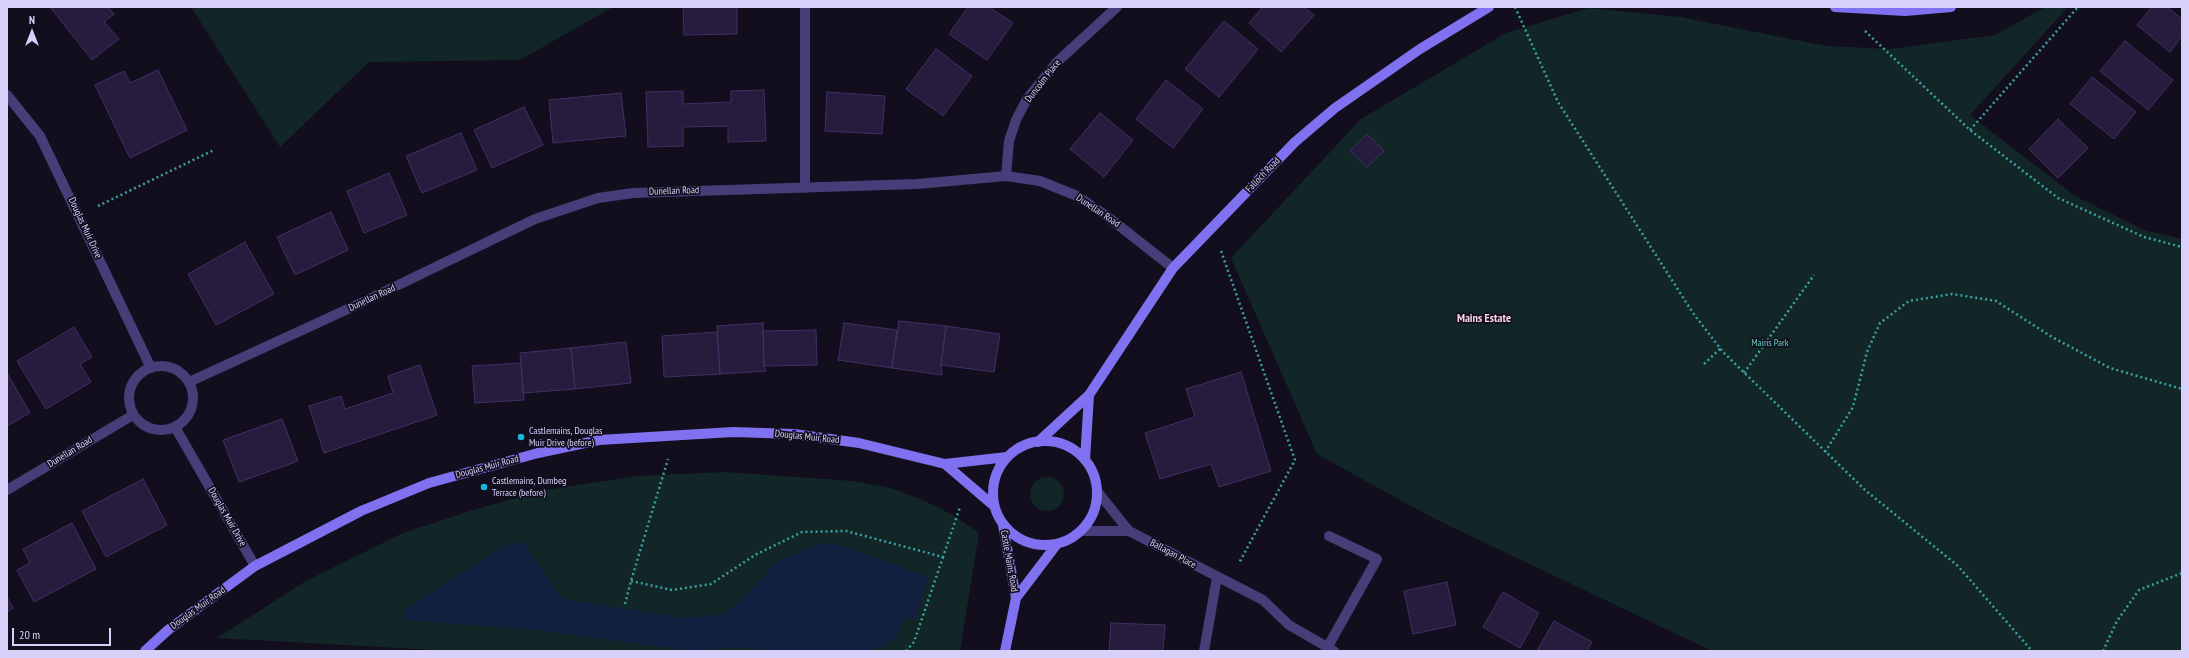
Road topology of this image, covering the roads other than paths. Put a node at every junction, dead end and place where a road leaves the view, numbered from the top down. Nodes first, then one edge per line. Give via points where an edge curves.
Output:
1 (805, 7) edge
2 (1117, 7) edge
3 (1489, 7) edge
4 (1838, 7) edge
5 (1951, 7) edge
6 (7, 95) edge
7 (1006, 176) junction
8 (805, 188) junction
9 (1172, 268) junction
10 (152, 368) junction
11 (189, 382) junction
12 (1089, 395) junction
13 (133, 415) junction
14 (175, 427) junction
15 (1038, 442) junction
16 (1007, 458) junction
17 (1085, 460) junction
18 (944, 464) junction
19 (7, 490) edge
20 (1096, 492) junction
21 (994, 506) junction
22 (1003, 525) junction
23 (1080, 531) junction
24 (1129, 531) junction
25 (1329, 536) dead end
26 (1056, 544) junction
27 (255, 566) junction
28 (1217, 577) junction
29 (1016, 598) junction
30 (1330, 649) edge
31 (145, 651) edge
32 (1005, 651) edge
33 (1204, 651) edge

1 - 8 street
2 - 7 street, Duncolm Place via 1056,62 1027,99 1009,140
3 - 9 street, Falloch Road via 1335,108 1295,142
4 - 5 street via 1905,11
6 - 10 street, Douglas Muir Drive via 40,136
7 - 8 street, Dunellan Road via 916,184
7 - 9 street, Dunellan Road via 1040,180 1077,196
8 - 11 street, Dunellan Road via 633,193 578,204 535,219
9 - 12 street, Falloch Road
10 - 11 street via 168,366 182,374
10 - 13 street via 138,375 131,386 128,400
11 - 14 street via 193,393 191,410 185,420
12 - 15 street, Falloch Road
12 - 17 street, Falloch Road
13 - 14 street via 140,423 156,430
13 - 19 street, Dunellan Road
14 - 27 street, Douglas Muir Drive
15 - 16 street via 1021,447
15 - 17 street via 1055,443 1072,449
16 - 18 street, Douglas Muir Road
16 - 21 street via 994,480
17 - 20 street via 1093,475
18 - 21 street, Douglas Muir Road
18 - 27 street, Douglas Muir Road via 859,443 794,434 733,432 599,440 530,455 429,483 361,511
20 - 23 street via 1095,506 1090,519
20 - 24 street, Ballagan Place
21 - 22 street
22 - 26 street via 1027,542
22 - 29 street, Castle Mains Road
23 - 24 street, Ballagan Place
23 - 26 street via 1070,539
24 - 28 street, Ballagan Place
25 - 30 street via 1377,559
26 - 29 street, Castle Mains Road
27 - 31 street, Douglas Muir Road via 168,630
28 - 30 street, Ballagan Place via 1263,600 1289,625
28 - 33 street
29 - 32 street, Castle Mains Road

